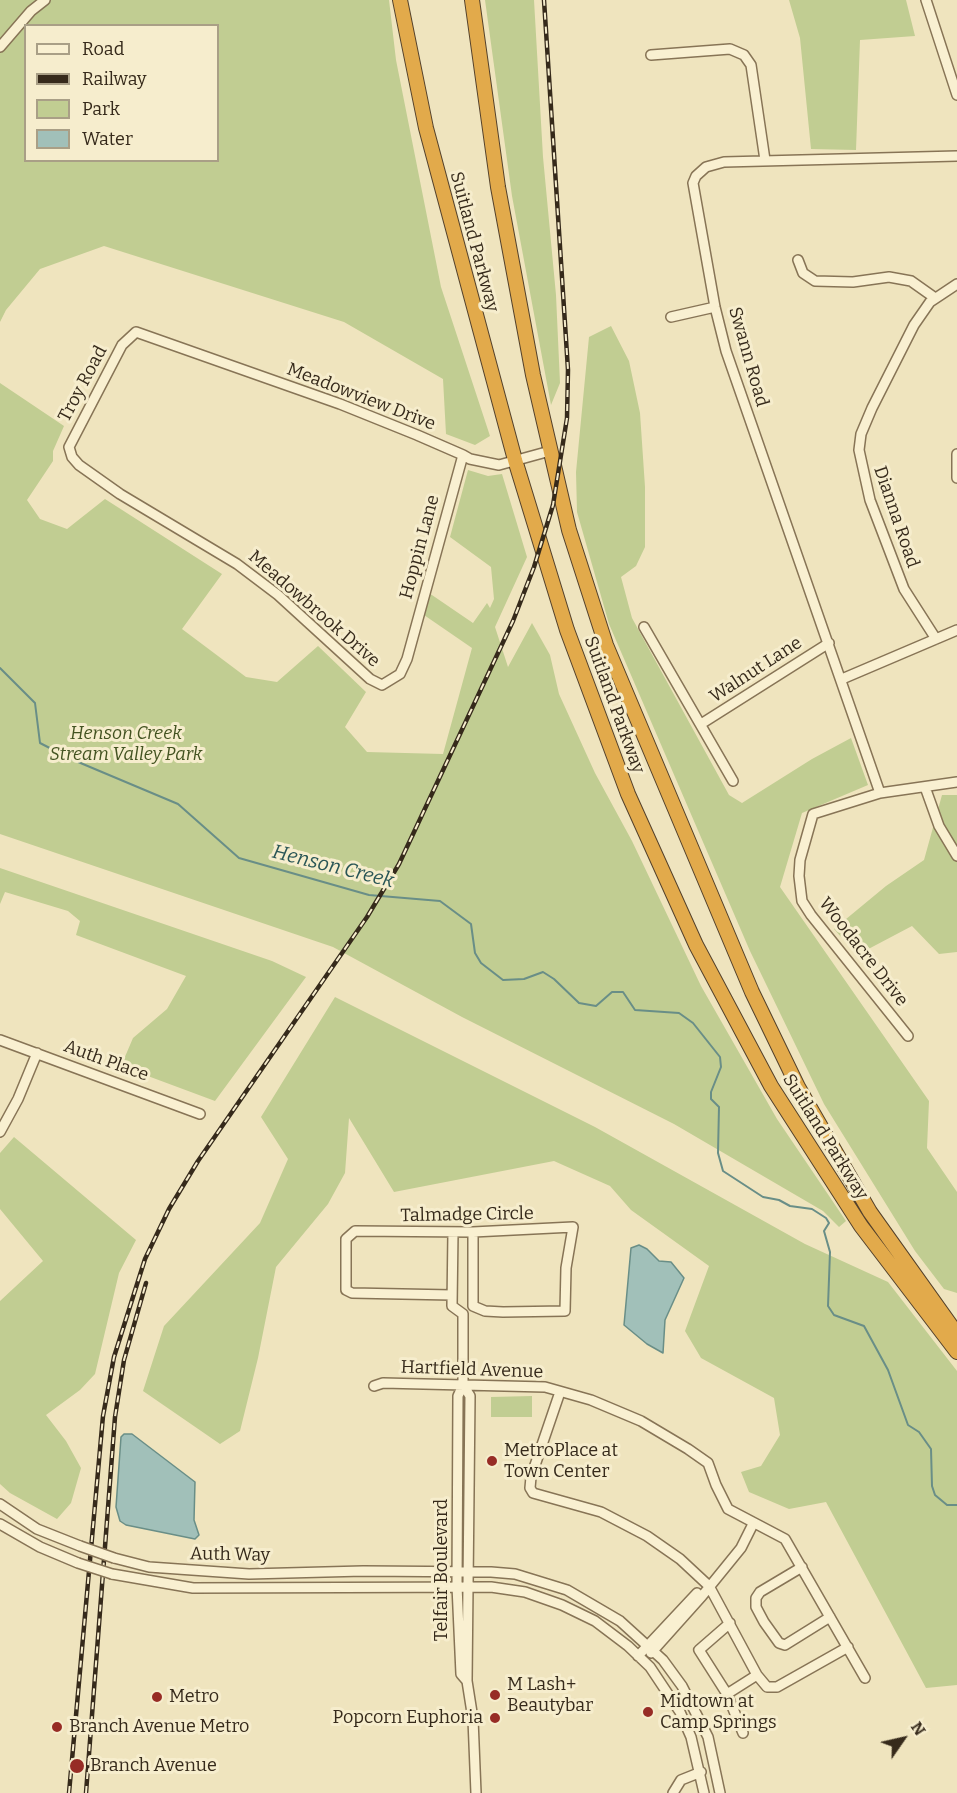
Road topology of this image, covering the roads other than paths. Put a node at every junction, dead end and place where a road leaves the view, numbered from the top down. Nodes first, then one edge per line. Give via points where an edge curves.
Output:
1 (45, 0) edge
2 (400, 0) edge
3 (472, 0) edge
4 (926, 0) edge
5 (0, 47) edge
6 (651, 55) dead end
7 (957, 96) edge
8 (957, 156) edge
9 (765, 160) junction
10 (798, 260) dead end
11 (957, 284) edge
12 (934, 298) junction
13 (715, 307) junction
14 (671, 317) dead end
15 (160, 340) joint
16 (550, 451) junction
17 (957, 454) edge
18 (463, 455) junction
19 (515, 460) junction
20 (957, 478) edge
21 (120, 494) joint
22 (644, 627) dead end
23 (957, 630) edge
24 (936, 639) junction
25 (829, 643) junction
26 (410, 647) joint
27 (842, 679) junction
28 (701, 724) junction
29 (733, 781) dead end
30 (957, 782) edge
31 (925, 787) junction
32 (880, 793) junction
33 (957, 856) edge
34 (908, 1036) dead end
35 (0, 1040) edge
36 (37, 1053) junction
37 (200, 1114) dead end
38 (0, 1132) edge
39 (453, 1232) junction
40 (473, 1232) junction
41 (473, 1290) junction
42 (452, 1293) junction
43 (473, 1306) junction
44 (463, 1314) junction
45 (957, 1334) edge
46 (957, 1352) edge
47 (463, 1385) junction
48 (374, 1386) dead end
49 (560, 1392) junction
50 (469, 1456) junction
51 (458, 1457) junction
52 (0, 1504) edge
53 (0, 1524) edge
54 (753, 1524) junction
55 (802, 1566) junction
56 (458, 1570) junction
57 (471, 1571) junction
58 (457, 1586) junction
59 (470, 1586) junction
60 (709, 1586) junction
61 (830, 1617) junction
62 (730, 1623) junction
63 (848, 1647) junction
64 (651, 1648) junction
65 (641, 1658) junction
66 (758, 1675) junction
67 (865, 1678) dead end
68 (467, 1681) junction
69 (728, 1694) junction
70 (743, 1733) dead end
71 (701, 1772) junction
72 (473, 1774) junction
73 (470, 1793) edge
74 (476, 1793) edge
75 (673, 1793) edge
76 (704, 1793) edge
77 (720, 1793) edge

1 - 5 street
2 - 19 highway, Suitland Parkway via 423,118
3 - 16 highway, Suitland Parkway via 506,237
4 - 7 street
6 - 9 street via 730,49 744,55 751,65
8 - 9 street, Swann Road
9 - 13 street, Swann Road via 714,163 694,179
10 - 12 street via 803,273 815,281 853,282 889,277 911,281
11 - 12 street, Dianna Road
12 - 24 street, Dianna Road via 891,367 861,434 859,450 870,500 904,589
13 - 14 street
13 - 25 street, Swann Road via 745,408
15 - 18 street, Meadowview Drive via 340,404
15 - 21 street, Troy Road via 140,332 126,339 69,447 79,465
16 - 19 street, Meadowview Drive
16 - 45 highway, Suitland Parkway via 572,541 606,645 765,1021 859,1194
17 - 20 street
18 - 19 street, Meadowview Drive via 493,465
18 - 26 street, Hoppin Lane
19 - 46 highway, Suitland Parkway via 567,630 610,748 710,973 771,1086 820,1165 888,1265
21 - 26 street, Meadowbrook Drive via 237,564 278,595 377,684 386,685 400,674
22 - 28 street
23 - 24 street
24 - 27 street
25 - 27 street, Swann Road
25 - 28 street, Walnut Lane
27 - 32 street, Swann Road
28 - 29 street
30 - 31 street
31 - 32 street
31 - 33 street via 939,826
32 - 34 street, Woodacre Drive via 813,814 799,876 802,901 811,915
35 - 36 street, Auth Place
36 - 37 street, Auth Place
36 - 38 street
39 - 40 street, Talmadge Circle
39 - 42 street
39 - 42 street, Talmadge Circle via 355,1232 346,1239 346,1290 351,1293
40 - 41 street
40 - 43 street, Talmadge Circle via 573,1227 566,1268 566,1311 503,1312
41 - 42 street
41 - 43 street
42 - 44 street via 452,1306
43 - 44 street
44 - 47 street, Telfair Boulevard
47 - 48 street, Hartfield Avenue
47 - 49 street, Hartfield Avenue via 545,1387
47 - 50 street, Telfair Boulevard via 470,1396
47 - 51 street, Telfair Boulevard via 458,1396
49 - 54 street, Hartfield Avenue via 641,1421 688,1449 708,1463 728,1509
49 - 60 street via 531,1477 533,1493 620,1521 680,1559
50 - 51 street
50 - 57 street, Telfair Boulevard
51 - 56 street, Telfair Boulevard
52 - 56 street, Auth Way, bridge via 37,1529 149,1567 249,1574
53 - 58 street, Auth Way, bridge via 40,1548 78,1563 112,1574 193,1588
54 - 55 street, Hartfield Avenue via 765,1526 785,1539
54 - 60 street via 741,1548
55 - 61 street, Hartfield Avenue
55 - 61 street via 760,1592 756,1607 764,1622 779,1643 785,1645
56 - 57 street, Auth Way
56 - 58 street, Telfair Boulevard
57 - 59 street, Telfair Boulevard
57 - 64 street, Auth Way via 515,1574 567,1590 620,1621
58 - 59 street, Auth Way
58 - 68 street, Telfair Boulevard via 460,1666
59 - 65 street, Auth Way via 525,1592 562,1605 595,1621
59 - 68 street, Telfair Boulevard
60 - 62 street
60 - 64 street
61 - 63 street, Hartfield Avenue
62 - 66 street
62 - 69 street via 699,1650
63 - 66 street via 777,1687 767,1687
63 - 67 street, Hartfield Avenue
64 - 65 street
64 - 77 street, Auth Way via 695,1709 708,1737
65 - 71 street, Auth Way via 680,1713
66 - 69 street
68 - 72 street, Telfair Boulevard via 473,1719
69 - 70 street
71 - 75 street via 681,1780
71 - 76 street, Auth Way
72 - 73 street, Telfair Boulevard
72 - 74 street, Telfair Boulevard

